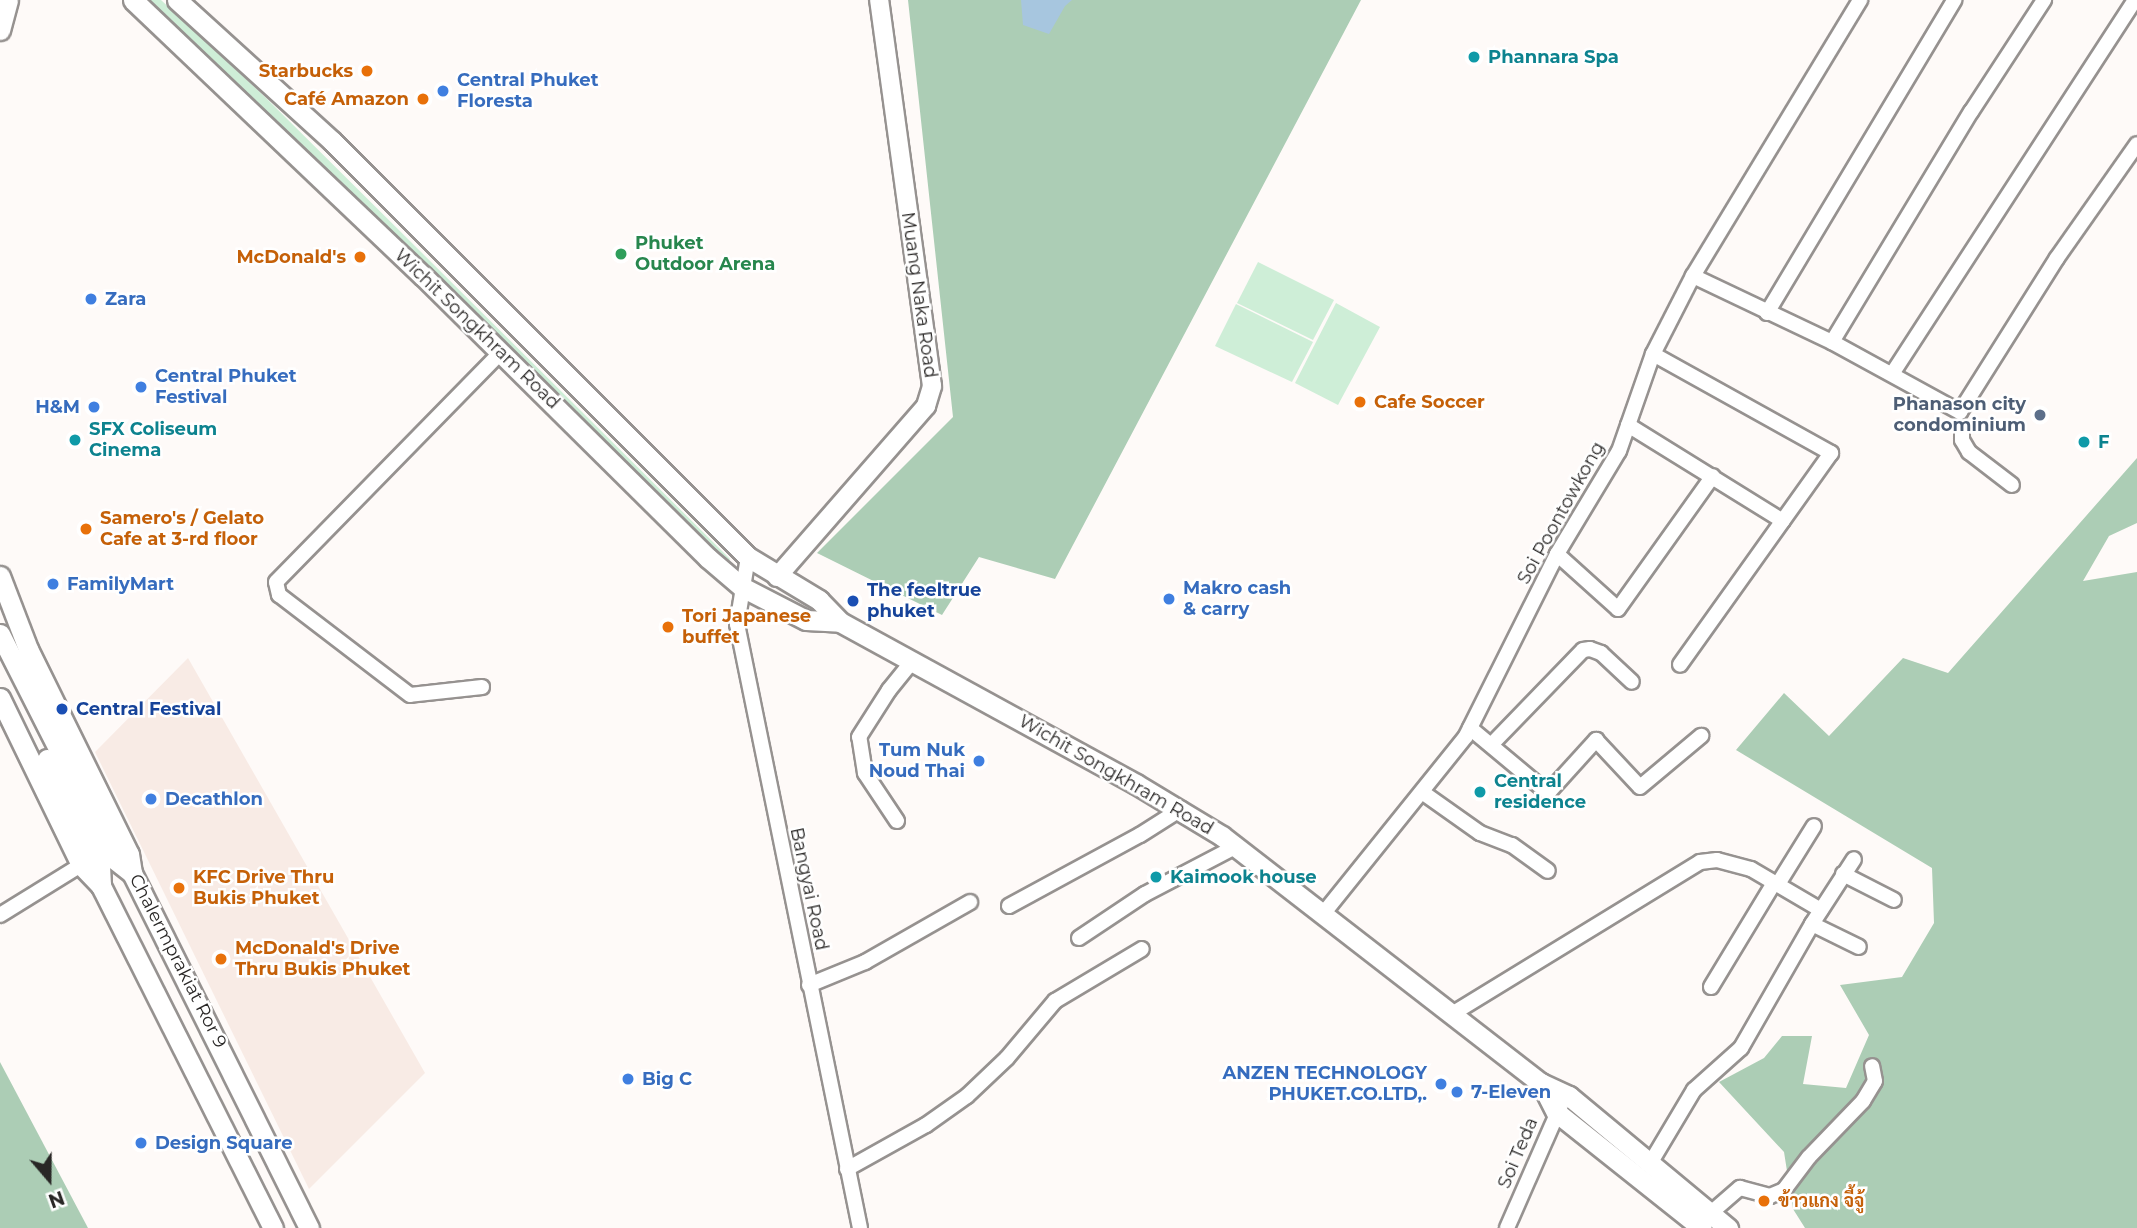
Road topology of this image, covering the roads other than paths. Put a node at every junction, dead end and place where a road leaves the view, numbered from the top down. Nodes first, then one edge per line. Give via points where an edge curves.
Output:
1 (6, 0) edge
2 (133, 0) edge
3 (177, 0) edge
4 (878, 0) edge
5 (1860, 0) edge
6 (1954, 0) edge
7 (2044, 0) edge
8 (2134, 0) edge
9 (0, 24) edge
10 (0, 30) edge
11 (2137, 144) edge
12 (1693, 276) junction
13 (1767, 313) junction
14 (1832, 342) junction
15 (501, 352) junction
16 (1653, 354) junction
17 (1892, 374) junction
18 (1628, 425) junction
19 (1962, 428) dead end
20 (1713, 476) junction
21 (2012, 485) dead end
22 (1783, 521) junction
23 (1557, 554) junction
24 (748, 557) junction
25 (0, 576) edge
26 (777, 577) junction
27 (741, 587) junction
28 (840, 622) junction
29 (0, 634) edge
30 (0, 661) edge
31 (912, 662) junction
32 (1680, 665) dead end
33 (1632, 682) dead end
34 (482, 687) dead end
35 (0, 698) edge
36 (1470, 728) junction
37 (1701, 736) dead end
38 (1491, 745) junction
39 (1422, 792) junction
40 (1181, 808) junction
41 (897, 821) dead end
42 (1814, 826) dead end
43 (1236, 847) junction
44 (1854, 859) dead end
45 (81, 865) junction
46 (1548, 871) dead end
47 (132, 873) junction
48 (1843, 874) junction
49 (1776, 883) junction
50 (101, 886) junction
51 (1894, 900) dead end
52 (970, 902) dead end
53 (1009, 905) dead end
54 (1821, 910) junction
55 (1323, 914) junction
56 (0, 915) edge
57 (1812, 924) junction
58 (1079, 938) dead end
59 (1859, 947) dead end
60 (1142, 949) dead end
61 (809, 985) junction
62 (1712, 988) dead end
63 (1452, 1014) junction
64 (1872, 1066) dead end
65 (1541, 1083) junction
66 (1569, 1096) junction
67 (1556, 1112) junction
68 (1651, 1162) junction
69 (847, 1169) junction
70 (1707, 1220) edge
71 (272, 1228) edge
72 (309, 1228) edge
73 (860, 1228) edge
74 (1507, 1228) edge
75 (1728, 1228) edge

1 - 9 main road
1 - 10 main road
2 - 15 main road, Wichit Songkhram Road
3 - 24 main road, Wichit Songkhram Road via 332,141
4 - 26 street, Muang Naka Road via 932,386 926,406
5 - 12 street, Soi Poontowkong
6 - 13 street
7 - 14 street
8 - 17 street
11 - 17 street via 2057,258 1960,412
12 - 13 street
12 - 16 street, Soi Poontowkong
13 - 14 street
14 - 17 street
15 - 27 main road, Wichit Songkhram Road
15 - 34 street via 276,582 279,595 410,695
16 - 18 street, Soi Poontowkong
16 - 22 street via 1831,453
18 - 20 street
18 - 23 street, Soi Poontowkong via 1619,451
19 - 21 street via 1969,452
20 - 22 street
20 - 23 street via 1618,609
22 - 32 street
23 - 36 street, Soi Poontowkong
24 - 26 main road, Wichit Songkhram Road
24 - 27 street, Bangyai Road
25 - 47 main road, Chalermprakiat Ror 9 via 27,649 129,855
26 - 28 main road, Wichit Songkhram Road via 819,600
27 - 28 main road, Wichit Songkhram Road via 806,620
27 - 61 street, Bangyai Road via 737,624
28 - 31 main road, Wichit Songkhram Road
29 - 47 main road via 114,859
30 - 50 main road via 100,866
31 - 40 main road, Wichit Songkhram Road
31 - 41 street via 859,737 865,773
33 - 38 street via 1601,653 1583,650
35 - 45 main road, Chalermprakiat Ror 9
36 - 38 street
36 - 39 street, Soi Poontowkong
37 - 38 street via 1640,787 1596,740 1548,793
39 - 46 street via 1479,833 1512,845
39 - 55 street, Soi Poontowkong
40 - 43 main road, Wichit Songkhram Road
40 - 53 street
42 - 49 street
43 - 55 main road, Wichit Songkhram Road
43 - 58 street via 1145,894
44 - 48 street
45 - 50 main road, Chalermprakiat Ror 9
45 - 56 street
47 - 72 main road, Chalermprakiat Ror 9
48 - 51 street
48 - 54 street
49 - 54 street
49 - 62 street
49 - 63 street via 1751,869 1717,860 1700,863
50 - 71 main road, Chalermprakiat Ror 9
52 - 61 street via 864,962
54 - 57 street
55 - 63 main road, Wichit Songkhram Road
57 - 59 street
57 - 68 street via 1741,1048 1694,1090
60 - 69 street via 1055,1001 1007,1058 967,1096
61 - 69 street, Bangyai Road
63 - 65 main road, Wichit Songkhram Road
64 - 70 street via 1875,1081 1863,1101 1784,1190 1770,1196 1741,1188
65 - 66 main road, Wichit Songkhram Road
65 - 67 main road, Wichit Songkhram Road
66 - 67 street, Soi Teda
66 - 68 main road, Wichit Songkhram Road
67 - 70 main road, Wichit Songkhram Road
67 - 74 street, Soi Teda
68 - 70 main road, Wichit Songkhram Road
69 - 73 street, Bangyai Road
70 - 75 main road, Wichit Songkhram Road

